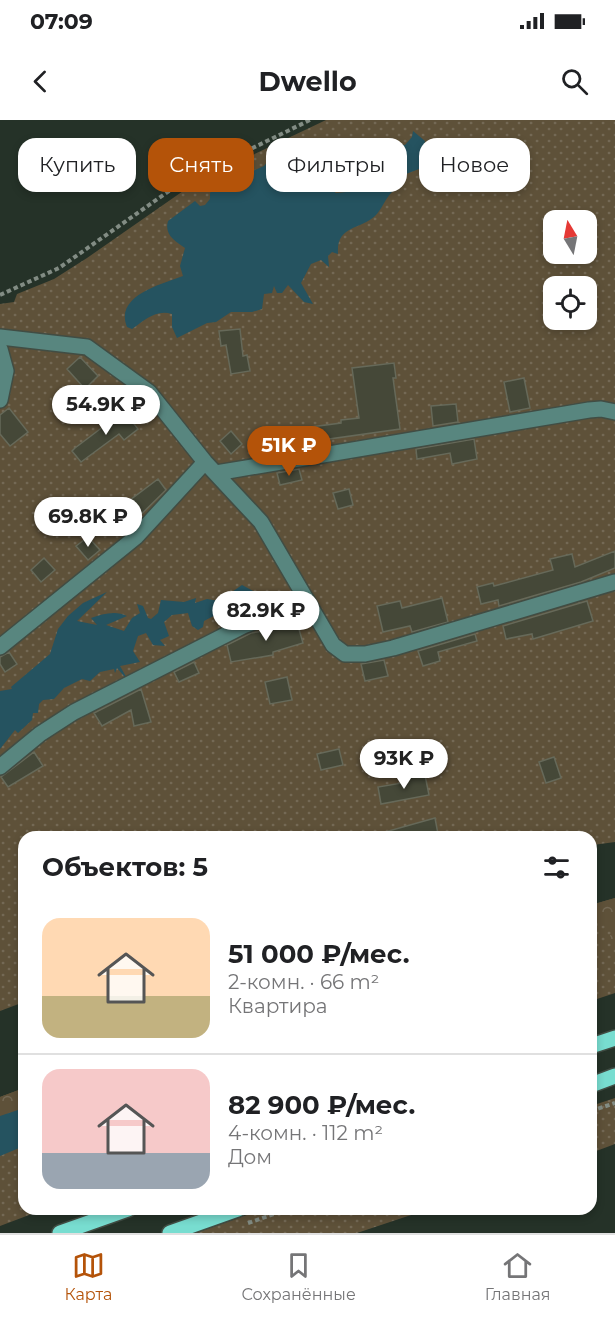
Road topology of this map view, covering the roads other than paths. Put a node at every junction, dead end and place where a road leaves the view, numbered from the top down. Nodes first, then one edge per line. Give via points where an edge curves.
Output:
1 (0, 337) edge
2 (0, 349) edge
3 (0, 400) edge
4 (615, 412) edge
5 (211, 467) junction
6 (615, 582) edge
7 (302, 594) junction
8 (0, 647) edge
9 (0, 767) edge
10 (615, 1038) edge
11 (597, 1044) edge
12 (615, 1076) edge
13 (597, 1083) edge
14 (111, 1215) edge
15 (221, 1215) edge
16 (60, 1233) edge
17 (170, 1233) edge

1 - 5 street via 87,347 149,392
2 - 3 street via 6,371
4 - 5 street via 589,410
5 - 7 street via 261,522
5 - 8 street via 135,537
6 - 7 street via 393,648 352,656 333,645
7 - 9 street via 275,614 243,626 74,712
10 - 11 main road
12 - 13 main road
14 - 16 main road
15 - 17 main road

